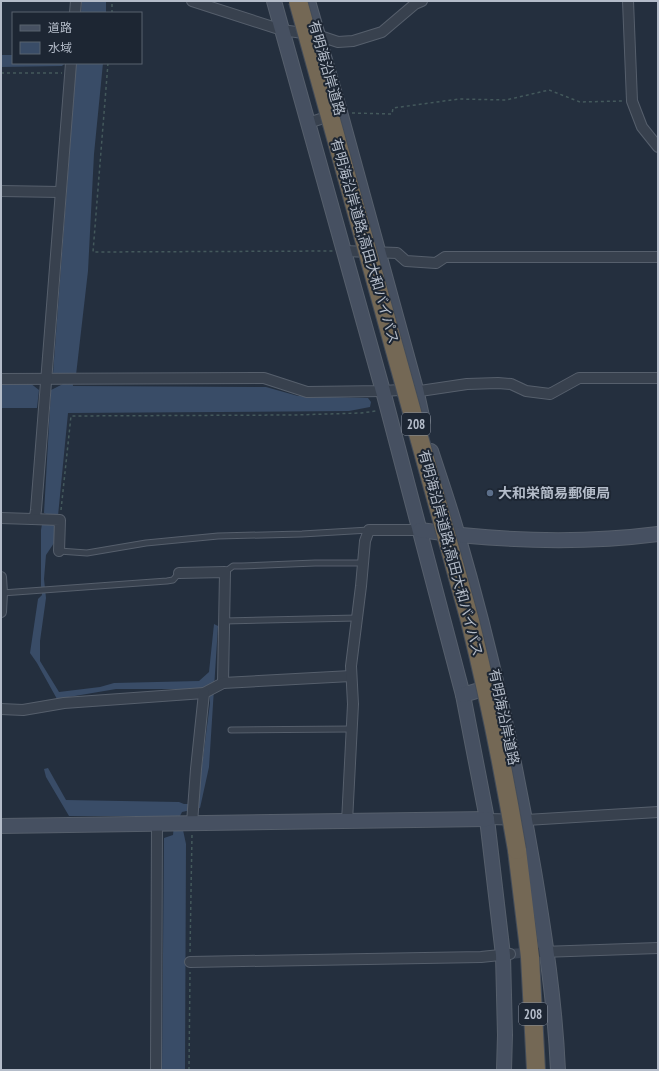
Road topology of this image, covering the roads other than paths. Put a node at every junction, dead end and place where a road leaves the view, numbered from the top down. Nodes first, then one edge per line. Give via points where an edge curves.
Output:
1 (76, 1) edge
2 (192, 1) edge
3 (274, 1) edge
4 (298, 1) edge
5 (308, 1) edge
6 (422, 1) edge
7 (628, 1) edge
8 (75, 12) edge
9 (282, 30) junction
10 (317, 35) junction
11 (70, 68) edge
12 (340, 112) junction
13 (308, 123) junction
14 (658, 147) edge
15 (1, 191) edge
16 (60, 192) junction
17 (344, 251) junction
18 (378, 253) junction
19 (658, 257) edge
20 (658, 378) edge
21 (1, 379) edge
22 (46, 379) junction
23 (416, 389) junction
24 (383, 391) junction
25 (1, 518) edge
26 (32, 519) junction
27 (369, 530) junction
28 (420, 530) junction
29 (658, 534) edge
30 (458, 536) junction
31 (59, 551) joint
32 (363, 564) junction
33 (226, 572) junction
34 (179, 573) joint
35 (1, 577) edge
36 (2, 593) junction
37 (1, 612) edge
38 (357, 618) junction
39 (224, 621) junction
40 (351, 676) junction
41 (223, 683) junction
42 (498, 685) junction
43 (204, 693) junction
44 (464, 695) junction
45 (1, 709) edge
46 (351, 729) junction
47 (231, 730) dead end
48 (658, 812) edge
49 (487, 819) junction
50 (526, 820) junction
51 (347, 822) junction
52 (192, 823) junction
53 (157, 824) junction
54 (1, 826) edge
55 (658, 948) edge
56 (540, 953) junction
57 (506, 954) junction
58 (190, 962) road end
59 (156, 1070) edge
60 (504, 1070) edge
61 (531, 1070) edge
62 (536, 1070) edge
63 (558, 1070) edge

1 - 8 street
2 - 9 street
3 - 9 main road
4 - 56 highway, 有明海沿岸道路;高田大和バイパス / 208, bridge via 470,621 503,764
5 - 10 main road, 有明海沿岸道路
6 - 10 street via 382,32 367,37 338,42
7 - 14 street via 632,101 642,127
9 - 10 street
9 - 13 main road
10 - 12 main road, 有明海沿岸道路
11 - 16 street
12 - 13 street
12 - 18 main road, 有明海沿岸道路
13 - 17 main road
15 - 16 street
16 - 22 street
17 - 18 street
17 - 24 main road
18 - 19 street via 397,253 406,261 436,263 445,257
18 - 23 main road, 有明海沿岸道路
20 - 23 street via 579,378 550,394 526,391 510,384 498,383 467,384 420,391
21 - 22 street
22 - 24 street via 264,378 307,392
22 - 26 street via 36,510
23 - 24 street
23 - 30 main road, 有明海沿岸道路 via 424,429
24 - 28 main road
25 - 26 street
26 - 31 street via 60,520
27 - 28 street
27 - 31 lane via 218,536 87,552
27 - 32 street via 365,541
28 - 30 main road
28 - 44 main road
29 - 30 main road via 560,540
30 - 42 main road, 有明海沿岸道路
32 - 33 lane via 233,566
32 - 38 street
33 - 34 street
33 - 39 street
34 - 36 lane via 173,580 167,581
35 - 36 street
36 - 37 street
38 - 39 lane
38 - 40 street
39 - 41 street
40 - 41 street
40 - 46 street
41 - 43 street
42 - 44 main road
42 - 50 main road, 有明海沿岸道路
43 - 45 street via 64,702 22,710
43 - 52 street
44 - 49 main road
46 - 47 lane
46 - 51 street
48 - 50 street
49 - 50 street
49 - 51 main road
49 - 57 main road
50 - 56 main road, 有明海沿岸道路
51 - 52 main road
52 - 53 main road
53 - 54 main road
53 - 59 street
55 - 56 street
56 - 61 highway via 528,982
56 - 62 highway, 有明海沿岸道路;高田大和バイパス / 208
56 - 63 main road, 有明海沿岸道路 via 557,1031
57 - 58 street via 481,957
57 - 60 main road

